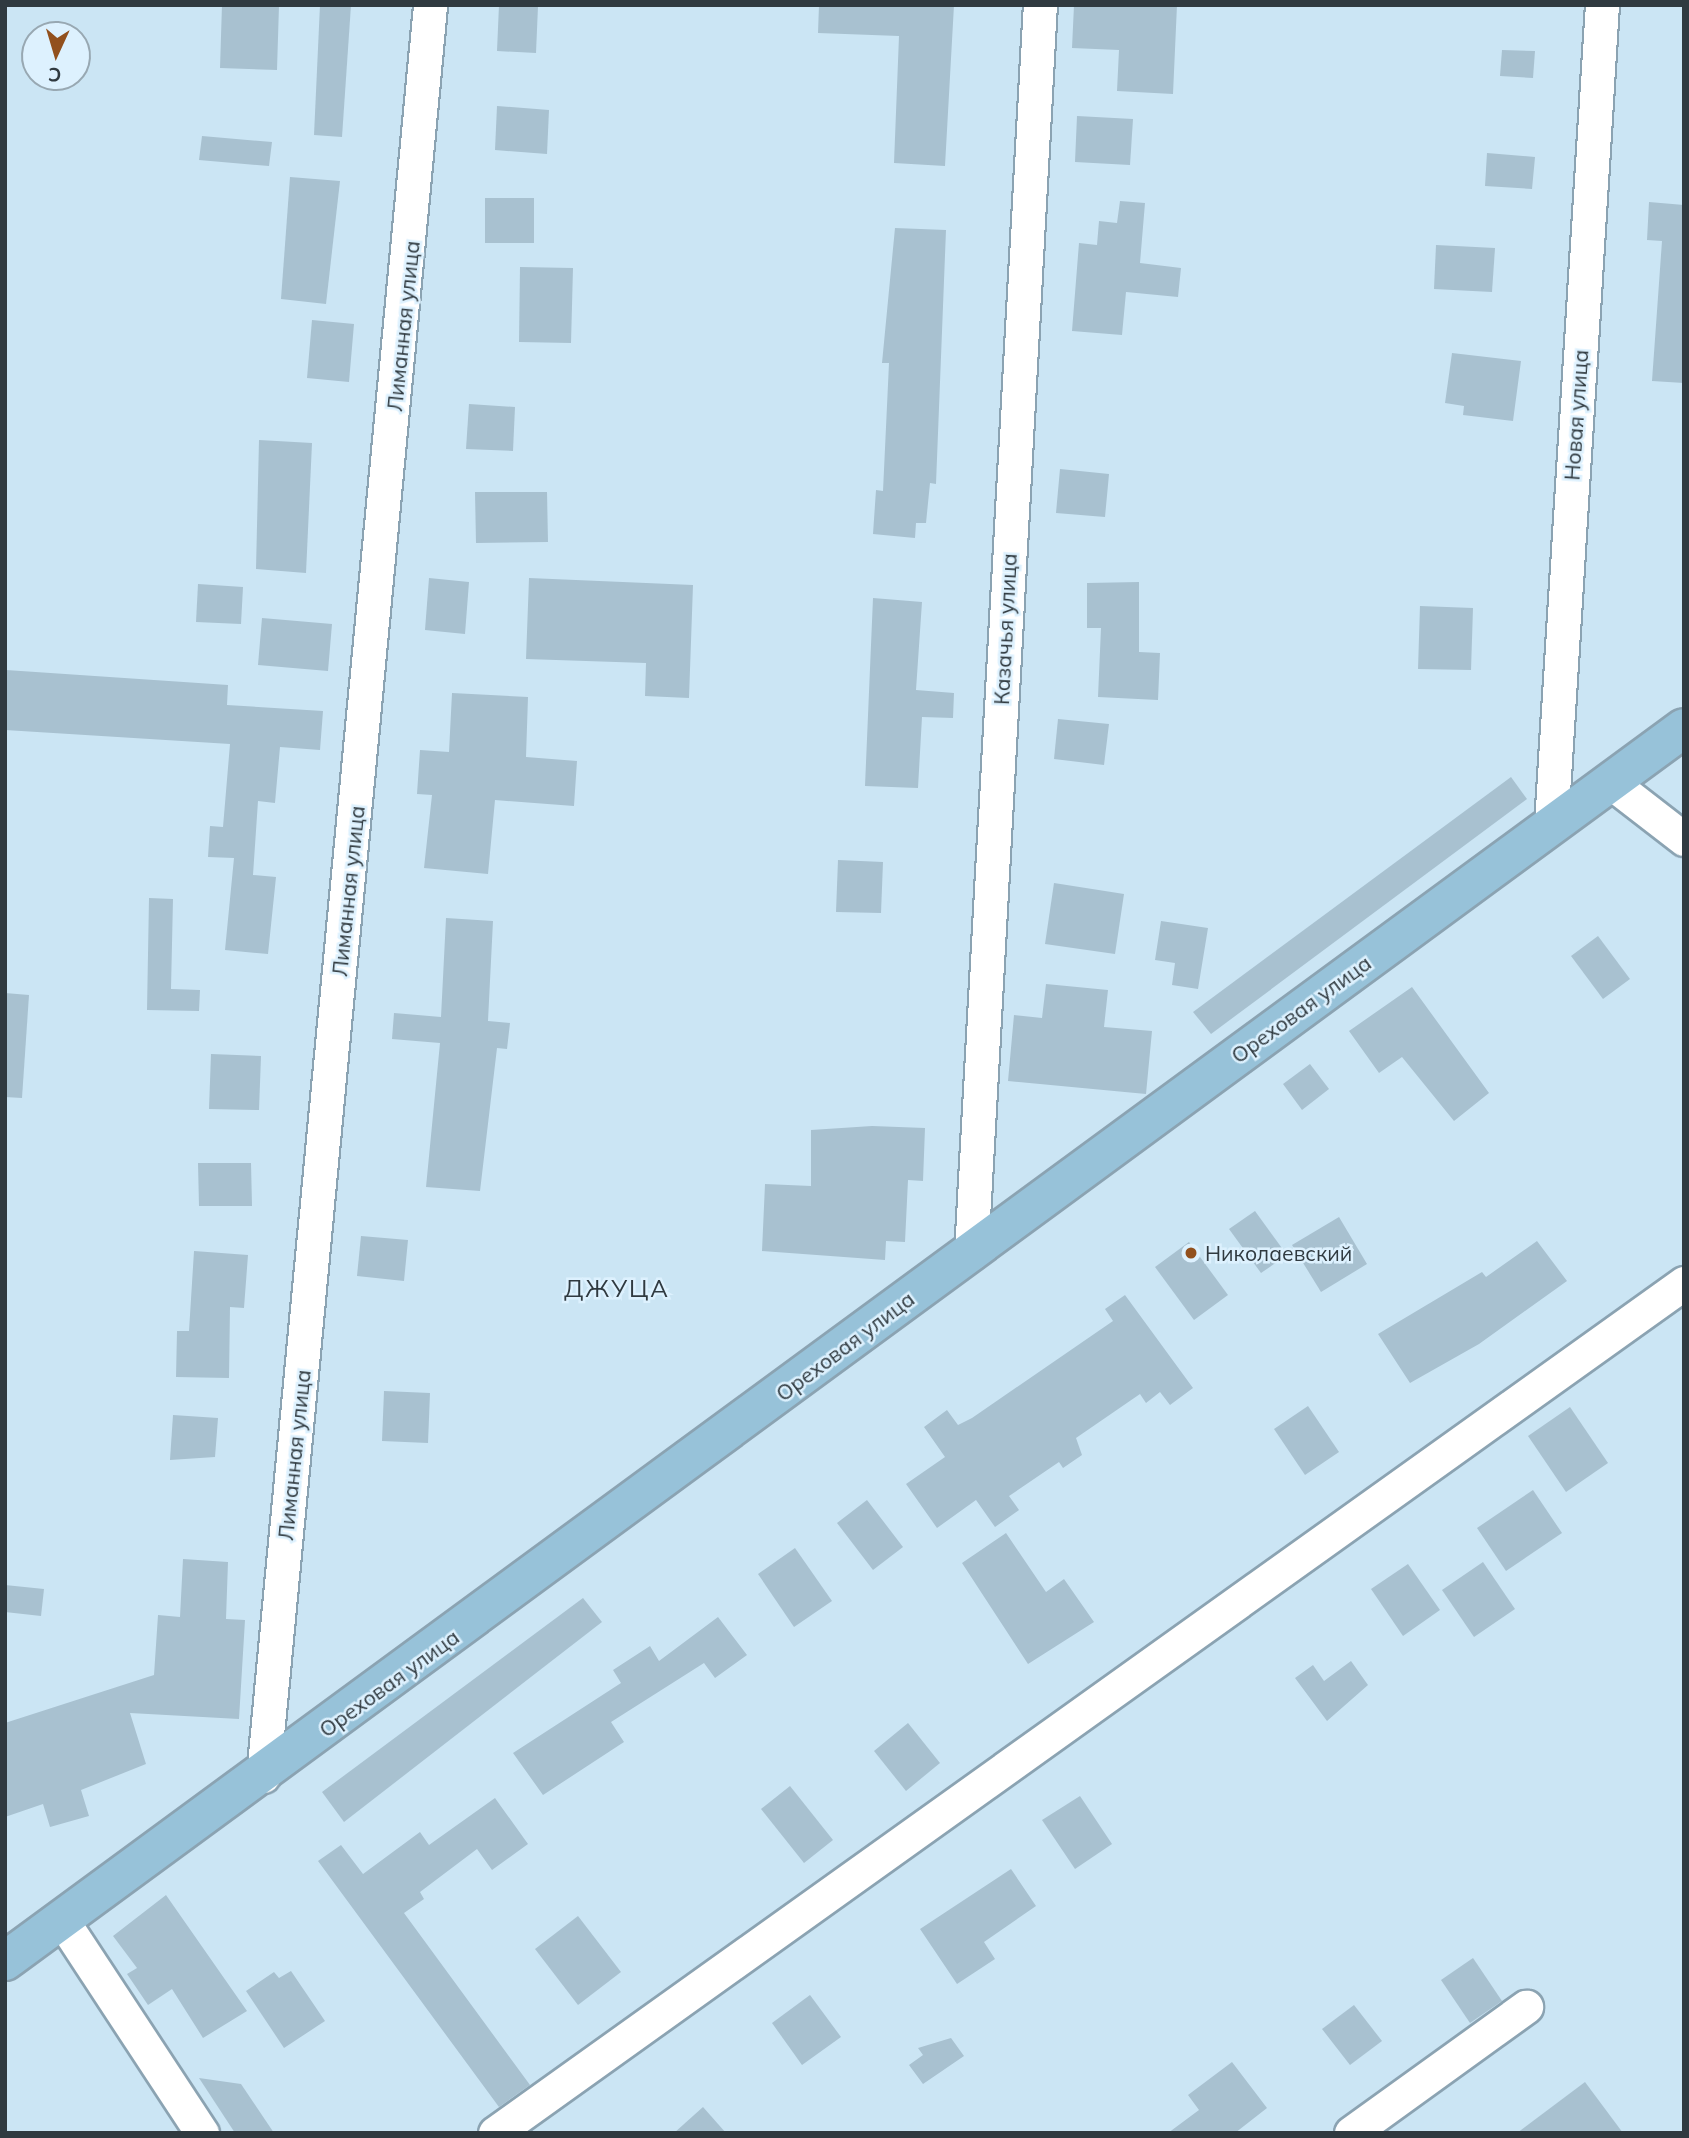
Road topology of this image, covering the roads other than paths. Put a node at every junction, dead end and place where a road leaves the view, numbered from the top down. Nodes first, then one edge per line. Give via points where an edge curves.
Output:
1 (430, 5) edge
2 (1040, 5) edge
3 (1602, 5) edge
4 (1684, 728) edge
5 (1609, 781) junction
6 (1551, 824) junction
7 (1684, 839) edge
8 (971, 1253) junction
9 (1684, 1283) edge
10 (263, 1776) junction
11 (62, 1920) junction
12 (5, 1961) edge
13 (1526, 2007) dead end
14 (202, 2133) edge
15 (495, 2133) edge
16 (1351, 2133) edge

1 - 10 street, Лиманная улица
2 - 8 street, Казачья улица
3 - 6 street, Новая улица
4 - 5 main road, Ореховая улица
5 - 6 main road, Ореховая улица
5 - 7 street
6 - 8 main road, Ореховая улица
8 - 10 main road, Ореховая улица
9 - 15 street
10 - 11 main road, Ореховая улица
11 - 12 main road, Ореховая улица
11 - 14 street
13 - 16 street

